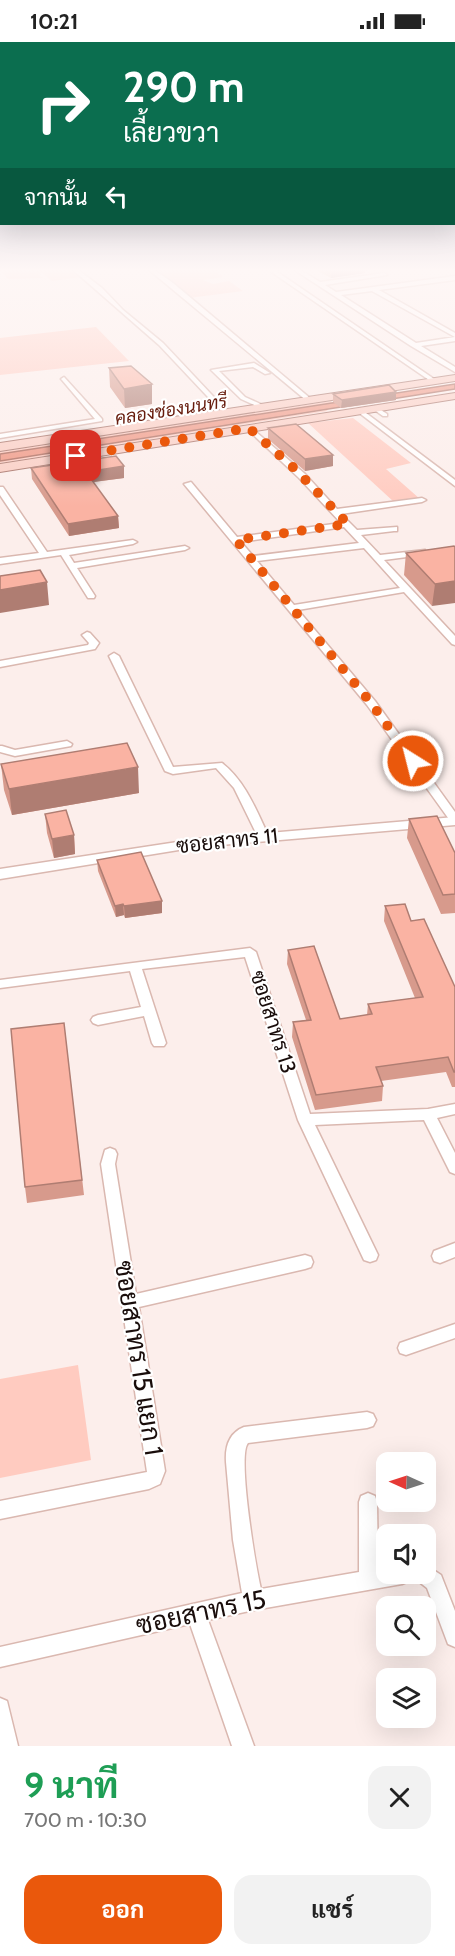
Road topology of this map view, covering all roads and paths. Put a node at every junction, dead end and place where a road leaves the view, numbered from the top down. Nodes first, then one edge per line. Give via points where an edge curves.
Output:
1 (165, 349) edge
2 (248, 349) edge
3 (386, 349) edge
4 (420, 349) edge
5 (451, 364) edge
6 (455, 370) edge
7 (455, 378) edge
8 (64, 379) dead end
9 (434, 381) junction
10 (278, 382) dead end
11 (455, 396) edge
12 (309, 400) junction
13 (263, 407) junction
14 (360, 411) junction
15 (225, 412) junction
16 (249, 428) junction
17 (0, 436) edge
18 (0, 447) edge
19 (0, 468) edge
20 (188, 484) dead end
21 (455, 484) edge
22 (0, 489) edge
23 (422, 500) dead end
24 (336, 512) junction
25 (348, 524) junction
26 (394, 529) dead end
27 (356, 533) junction
28 (236, 540) junction
29 (133, 542) dead end
30 (366, 545) junction
31 (185, 548) dead end
32 (429, 550) edge
33 (65, 553) junction
34 (44, 554) junction
35 (378, 558) junction
36 (252, 559) junction
37 (0, 561) edge
38 (71, 566) junction
39 (407, 590) junction
40 (91, 596) dead end
41 (293, 608) junction
42 (87, 635) dead end
43 (455, 642) edge
44 (114, 656) dead end
45 (0, 663) edge
46 (67, 744) dead end
47 (0, 747) edge
48 (455, 820) edge
49 (263, 837) junction
50 (0, 874) edge
51 (135, 966) junction
52 (0, 984) edge
53 (149, 1010) junction
54 (98, 1020) dead end
55 (159, 1043) dead end
56 (455, 1109) edge
57 (428, 1114) junction
58 (305, 1120) junction
59 (110, 1154) dead end
60 (455, 1168) edge
61 (370, 1255) dead end
62 (305, 1262) dead end
63 (130, 1302) junction
64 (455, 1331) edge
65 (406, 1348) dead end
66 (367, 1420) dead end
67 (368, 1502) dead end
68 (0, 1510) edge
69 (376, 1579) edge
70 (369, 1580) junction
71 (435, 1584) edge
72 (254, 1600) junction
73 (196, 1613) junction
74 (455, 1637) edge
75 (0, 1657) edge
76 (0, 1708) edge
77 (7, 1746) edge
78 (243, 1746) edge

1 - 15 street
2 - 12 street
3 - 9 street
4 - 5 street
5 - 6 street
7 - 9 main road
8 - 17 street via 100,420
9 - 12 main road
10 - 13 street via 257,365 214,370 227,384 235,383 242,389 234,390 243,398
11 - 14 main road via 380,412
12 - 13 main road
13 - 15 main road
14 - 16 main road
14 - 21 street
15 - 18 main road
16 - 19 main road
16 - 24 street
20 - 28 street
22 - 34 street
23 - 24 street
24 - 25 street
25 - 27 street
25 - 28 street
26 - 27 street
27 - 30 street
28 - 36 street
29 - 33 street
30 - 35 street
30 - 36 street
31 - 38 street
32 - 35 street
33 - 34 street
33 - 38 street
34 - 37 street
35 - 39 street
36 - 41 street
38 - 40 street
39 - 41 street
39 - 43 street
41 - 48 street via 371,703
42 - 45 street via 92,647
44 - 49 street via 169,769 218,765 224,769 238,787
46 - 47 street via 15,753
48 - 49 street, ซอยสาทร 11
49 - 50 street, ซอยสาทร 11 via 197,843
51 - 52 street, ซอยสาทร 13
51 - 53 street
51 - 58 street, ซอยสาทร 13 via 250,952
53 - 54 street
53 - 55 street
56 - 57 street
57 - 58 street
57 - 60 street
58 - 61 street
59 - 63 street, ซอยสาทร 15 แยก 1 via 108,1164
62 - 63 street
63 - 68 street, ซอยสาทร 15 แยก 1 via 154,1478
64 - 65 street
66 - 72 street via 244,1435 239,1440 235,1457 239,1525
67 - 70 street
69 - 70 street, ซอยสาทร 15
70 - 72 street, ซอยสาทร 15
71 - 74 street
72 - 73 street, ซอยสาทร 15
73 - 75 street, ซอยสาทร 15
73 - 78 street
76 - 77 street

